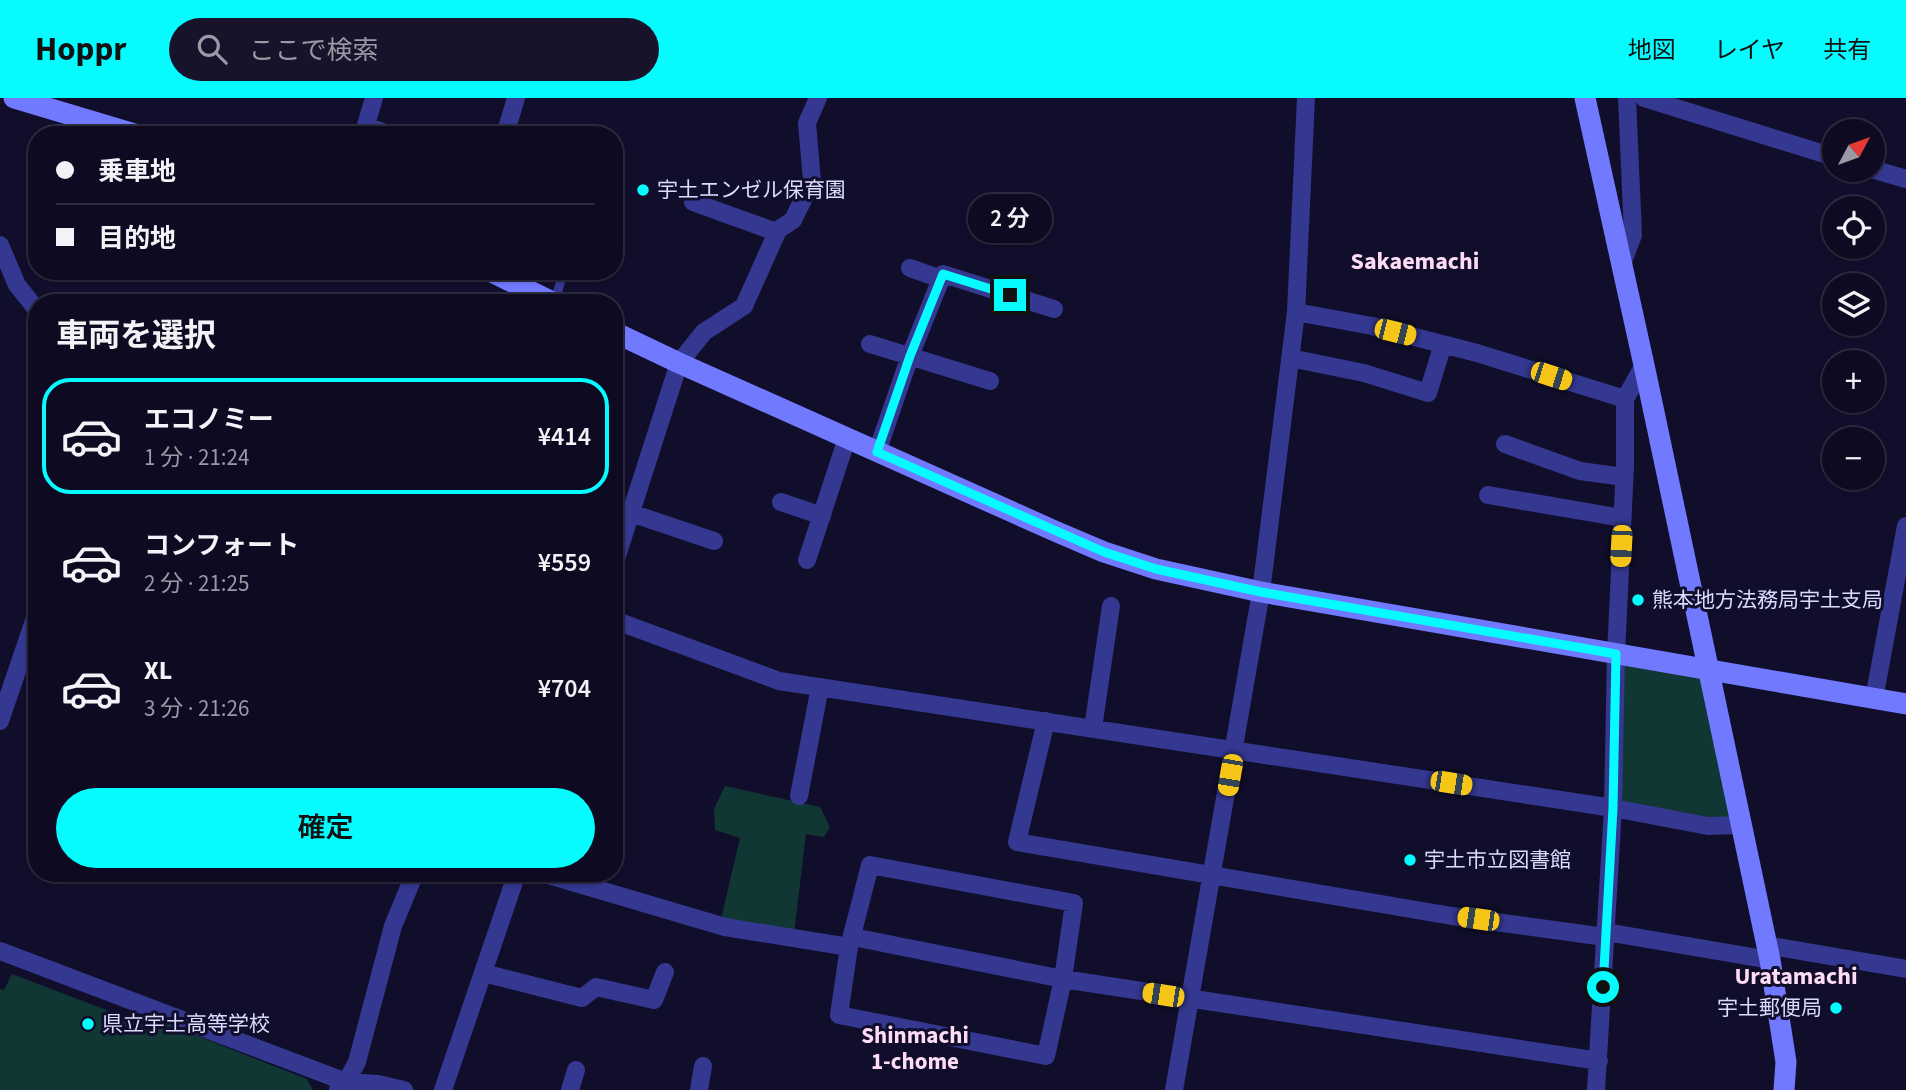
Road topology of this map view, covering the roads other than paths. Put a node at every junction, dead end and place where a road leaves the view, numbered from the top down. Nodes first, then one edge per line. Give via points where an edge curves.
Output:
1 (14, 98) edge
2 (374, 98) edge
3 (516, 98) edge
4 (818, 98) edge
5 (1306, 98) edge
6 (1585, 98) edge
7 (1627, 98) edge
8 (1644, 98) edge
9 (108, 126) edge
10 (365, 126) edge
11 (508, 126) edge
12 (1822, 153) edge
13 (1885, 173) edge
14 (1906, 179) edge
15 (693, 202) dead end
16 (776, 232) junction
17 (0, 245) edge
18 (1622, 264) junction
19 (911, 268) dead end
20 (942, 279) junction
21 (508, 280) edge
22 (536, 294) edge
23 (28, 299) edge
24 (1054, 309) dead end
25 (1296, 312) junction
26 (623, 336) edge
27 (870, 344) dead end
28 (1443, 344) junction
29 (910, 356) junction
30 (1290, 358) junction
31 (679, 363) junction
32 (1644, 365) junction
33 (990, 381) dead end
34 (1625, 399) junction
35 (847, 438) junction
36 (1506, 444) dead end
37 (877, 452) junction
38 (1624, 477) junction
39 (1488, 495) dead end
40 (781, 502) dead end
41 (631, 513) junction
42 (822, 516) junction
43 (1622, 518) junction
44 (1906, 526) edge
45 (623, 537) edge
46 (714, 541) dead end
47 (807, 560) dead end
48 (1261, 592) junction
49 (1111, 606) dead end
50 (623, 623) edge
51 (28, 638) edge
52 (1616, 654) junction
53 (1706, 668) junction
54 (820, 687) junction
55 (1874, 699) junction
56 (1906, 704) edge
57 (0, 720) edge
58 (1046, 721) junction
59 (1093, 729) junction
60 (1234, 750) junction
61 (799, 796) dead end
62 (1613, 808) junction
63 (1741, 825) junction
64 (1212, 873) junction
65 (411, 882) edge
66 (514, 882) edge
67 (572, 882) edge
68 (1605, 934) junction
69 (851, 942) junction
70 (0, 951) edge
71 (1768, 952) junction
72 (1906, 969) edge
73 (665, 972) dead end
74 (483, 973) junction
75 (1062, 979) junction
76 (1189, 999) junction
77 (1599, 1061) junction
78 (703, 1066) dead end
79 (576, 1070) dead end
80 (341, 1086) edge
81 (404, 1090) edge
82 (443, 1090) edge
83 (570, 1090) edge
84 (699, 1090) edge
85 (1174, 1090) edge
86 (1596, 1090) edge
87 (1784, 1090) edge

1 - 9 street
2 - 10 street
3 - 11 street
4 - 16 street via 807,123 812,181 793,220
5 - 25 street
6 - 18 street
7 - 18 street via 1633,235
8 - 12 street
13 - 14 street
15 - 16 street
16 - 31 street via 744,306 704,332
17 - 23 street
18 - 32 street
19 - 20 street
20 - 24 street via 943,274
20 - 29 street
21 - 22 street
25 - 28 street
25 - 30 street
26 - 31 street
27 - 29 street
28 - 30 street via 1429,393 1364,373
28 - 34 street
29 - 33 street
29 - 37 street
30 - 48 street
31 - 35 street
31 - 41 street
32 - 34 street
32 - 53 street
34 - 38 street
35 - 37 street
35 - 42 street
36 - 38 street via 1580,471
37 - 48 street via 1104,552 1156,569
38 - 43 street
39 - 43 street
40 - 42 street
41 - 45 street
41 - 46 street
42 - 47 street
43 - 52 street
44 - 55 street
48 - 52 street
48 - 60 street
49 - 59 street
50 - 54 street via 779,681
51 - 57 street
52 - 53 street
52 - 62 street
53 - 55 street
53 - 63 street
54 - 58 street
54 - 61 street
55 - 56 street
58 - 59 street
58 - 64 street via 1017,842
59 - 60 street
60 - 62 street
60 - 64 street
62 - 63 street via 1708,826
62 - 68 street
63 - 71 street
64 - 68 street via 1452,916
64 - 76 street
65 - 80 street via 393,926 357,1062
66 - 74 street
67 - 69 street via 725,927
68 - 71 street
68 - 77 street
69 - 75 street
69 - 75 street via 839,1015 1046,1056
69 - 75 street via 870,865 1074,903
70 - 80 street
71 - 72 street
71 - 87 street via 1786,1062
73 - 74 street via 654,1000 596,987 582,998
74 - 82 street
75 - 76 street
76 - 77 street
76 - 85 street
77 - 86 street
78 - 84 street
79 - 83 street
80 - 81 street via 378,1084

